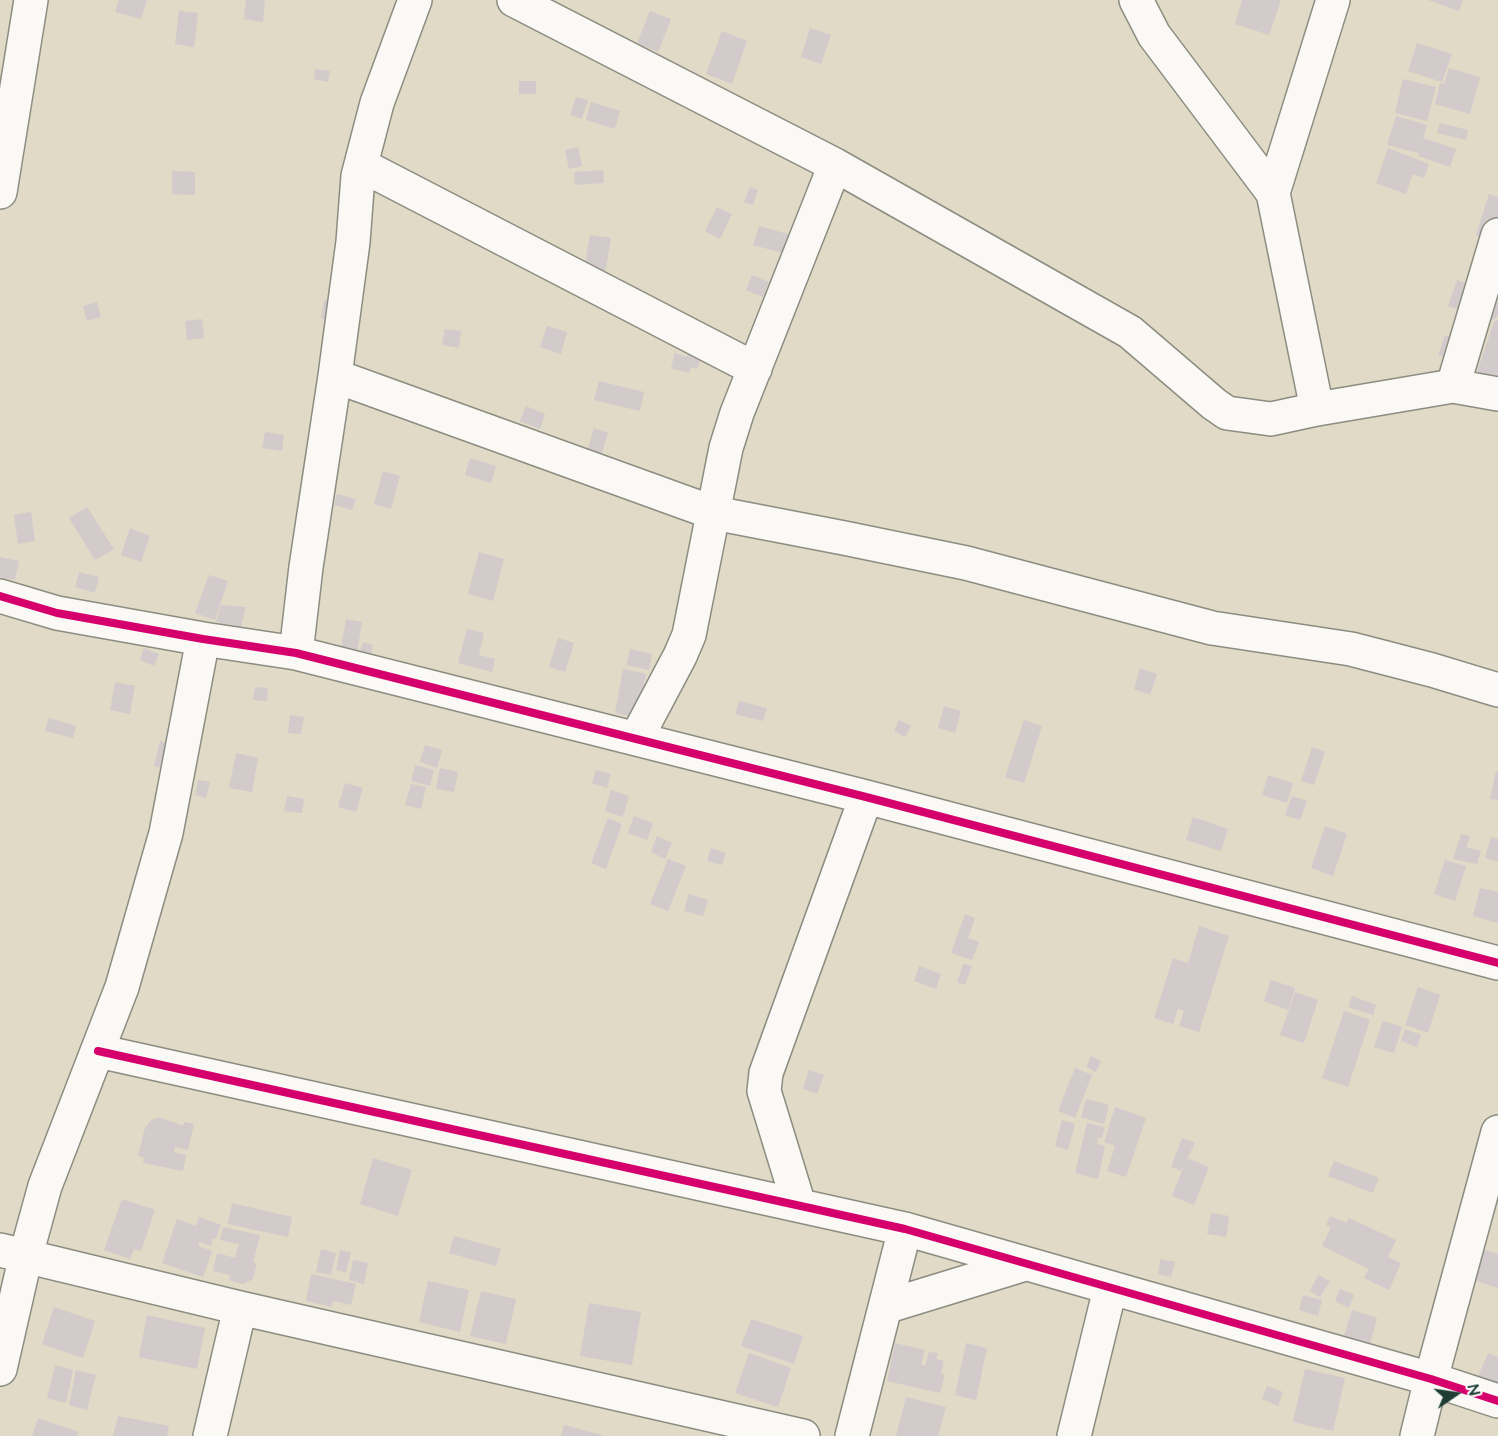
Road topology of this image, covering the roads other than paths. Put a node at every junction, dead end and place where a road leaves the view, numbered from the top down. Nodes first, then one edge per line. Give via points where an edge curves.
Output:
1 (31, 0) edge
2 (415, 0) edge
3 (514, 0) edge
4 (1136, 0) edge
5 (1164, 0) edge
6 (1333, 0) edge
7 (1154, 35) junction
8 (361, 165) junction
9 (835, 165) junction
10 (0, 192) edge
11 (1273, 193) junction
12 (1498, 235) edge
13 (755, 369) junction
14 (335, 376) junction
15 (1453, 386) junction
16 (1498, 394) edge
17 (1317, 409) junction
18 (714, 513) junction
19 (0, 596) edge
20 (203, 639) junction
21 (296, 653) junction
22 (1498, 690) edge
23 (636, 739) junction
24 (866, 797) junction
25 (1498, 963) edge
26 (98, 1051) junction
27 (1498, 1132) edge
28 (799, 1205) junction
29 (905, 1229) junction
30 (13, 1253) edge
31 (1024, 1264) junction
32 (1110, 1289) junction
33 (885, 1307) junction
34 (240, 1308) junction
35 (0, 1369) edge
36 (1431, 1379) junction
37 (1498, 1401) edge
38 (210, 1436) edge
39 (803, 1436) edge
40 (852, 1436) edge
41 (1074, 1436) edge
42 (1417, 1436) edge

1 - 10 street
2 - 8 street via 377,103
3 - 9 street
4 - 7 street
5 - 7 street
6 - 11 street
7 - 11 street
8 - 13 street
8 - 14 street
9 - 13 street
9 - 17 street via 1130,332 1227,412 1271,419
11 - 17 street
12 - 15 street
13 - 18 street via 726,448
14 - 18 street
14 - 21 street
15 - 16 street
15 - 17 street
18 - 22 street via 966,564 1212,628 1351,649
18 - 23 street via 689,635
19 - 20 street via 57,613
20 - 21 street
20 - 26 street via 166,833 122,987
21 - 23 street
23 - 24 street
24 - 25 street
24 - 28 street via 766,1073 764,1091
26 - 28 street
26 - 30 street via 45,1186
27 - 36 street
28 - 29 street
29 - 31 street
29 - 33 street
30 - 34 street
30 - 35 street
31 - 32 street
31 - 33 street
32 - 36 street
32 - 41 street
33 - 40 street
34 - 38 street
34 - 39 street
36 - 37 street
36 - 42 street

